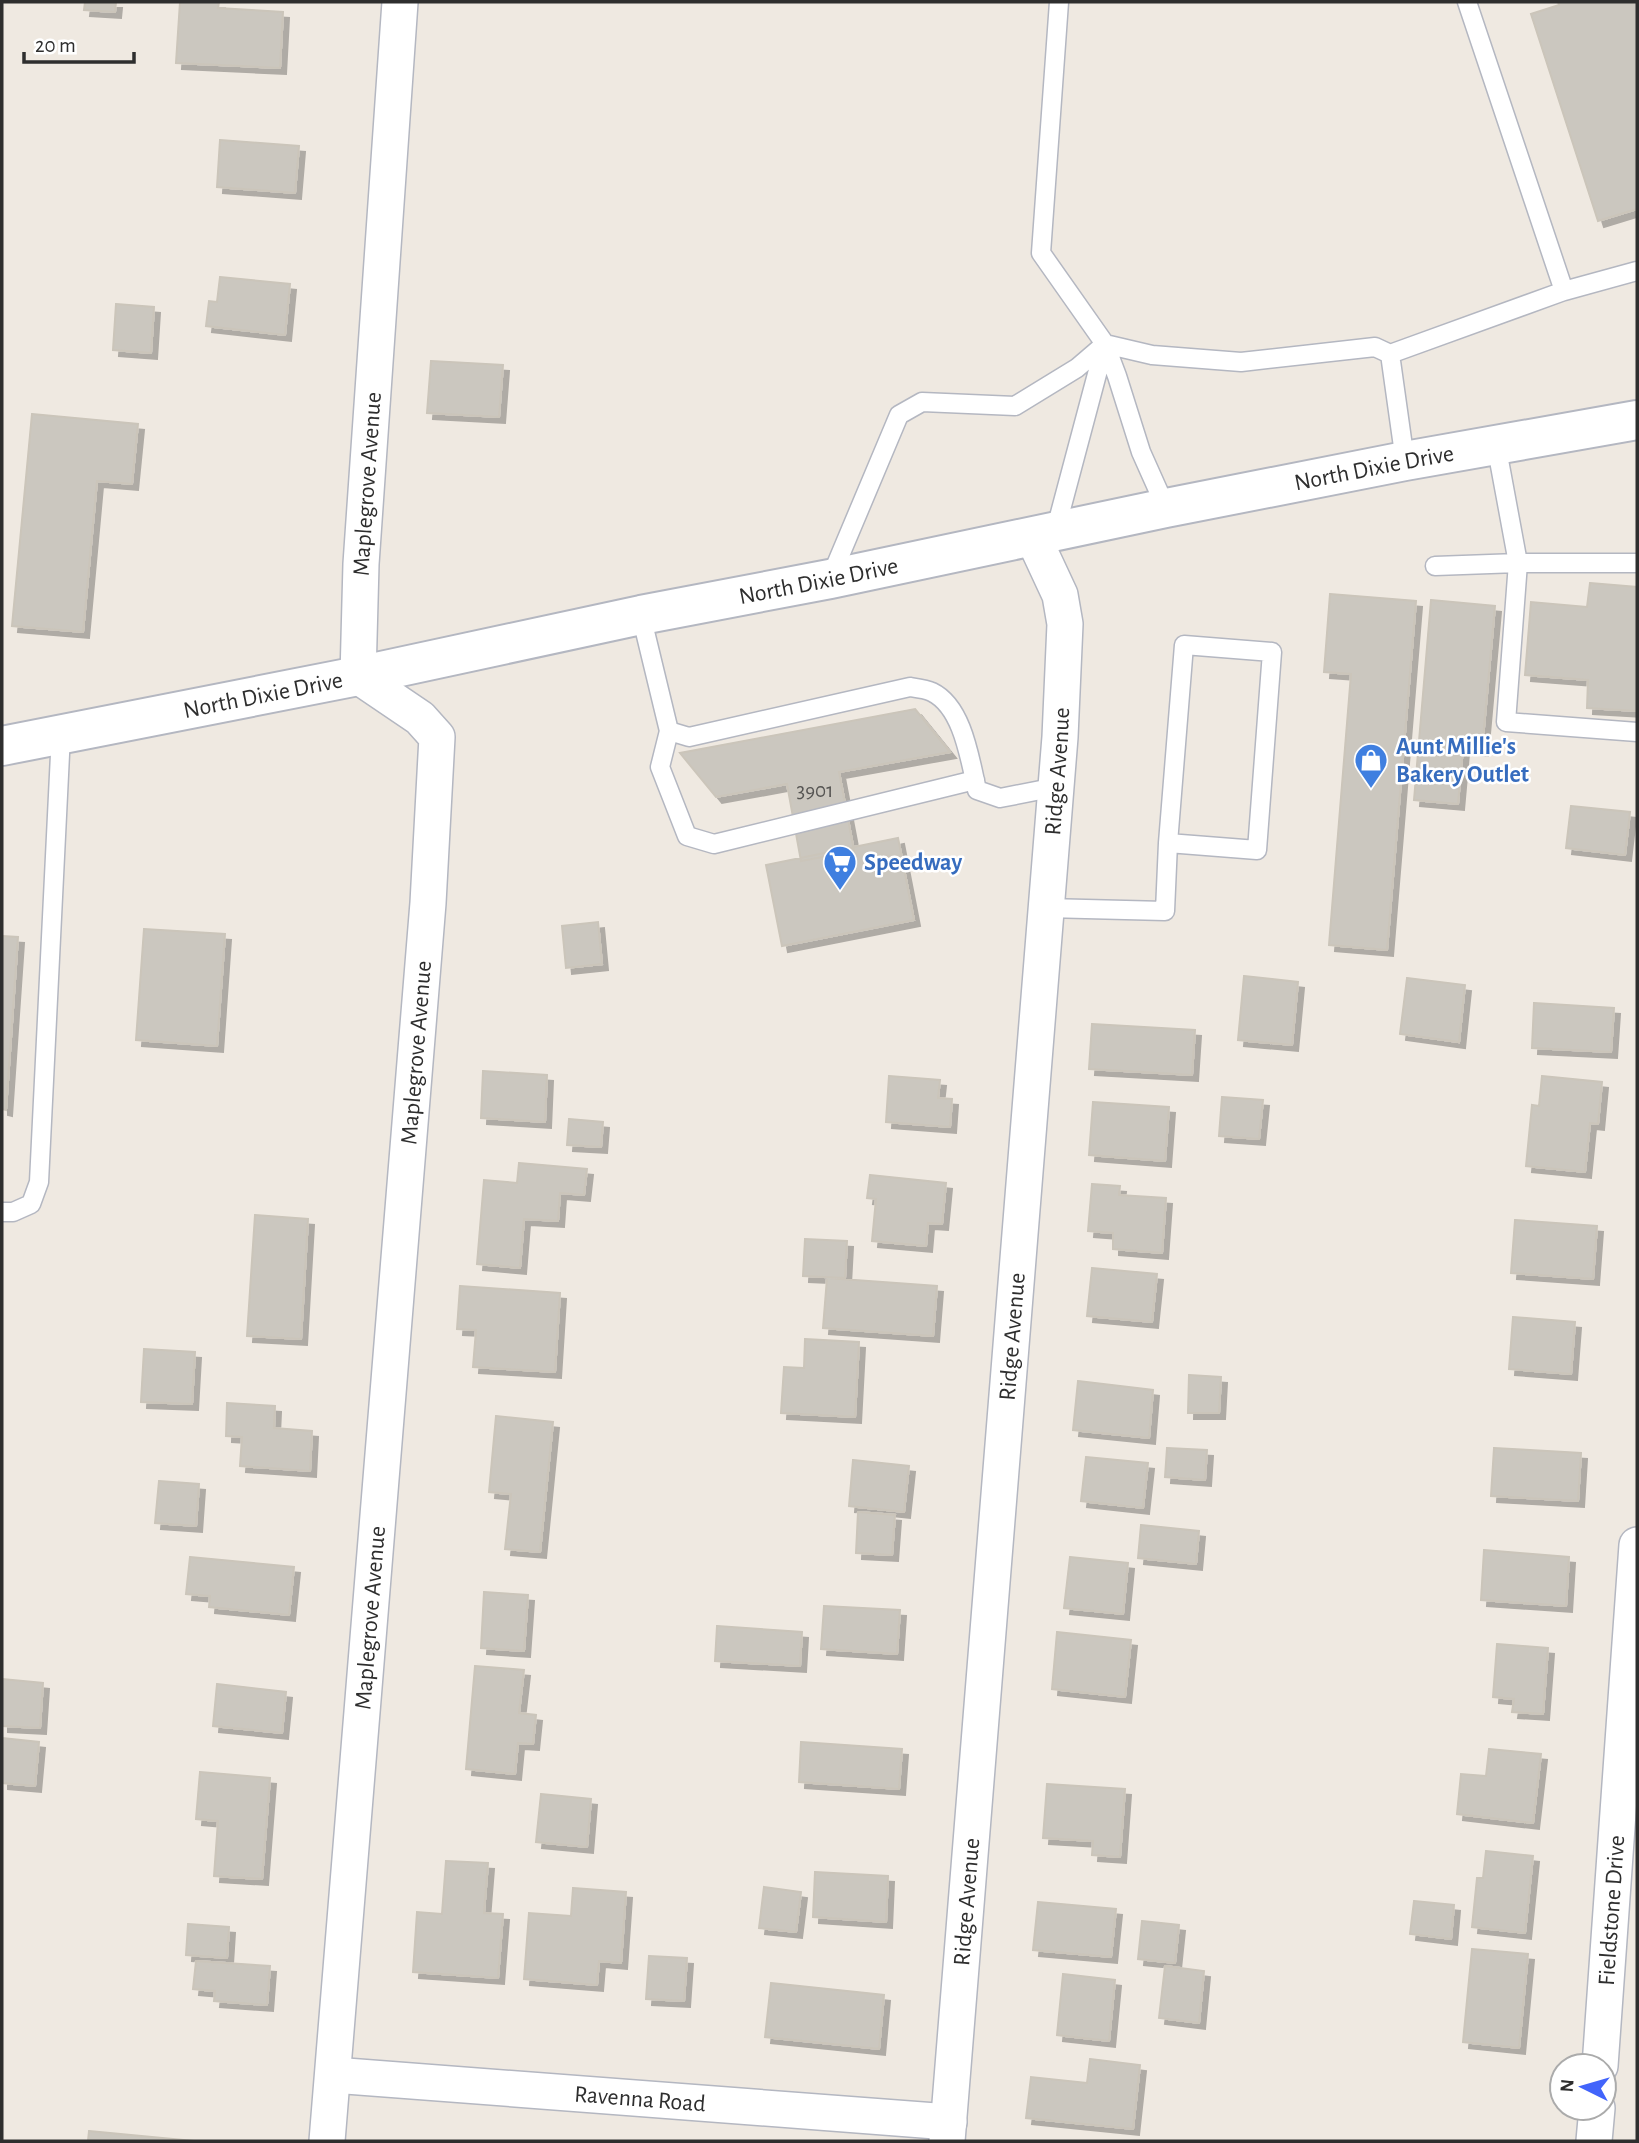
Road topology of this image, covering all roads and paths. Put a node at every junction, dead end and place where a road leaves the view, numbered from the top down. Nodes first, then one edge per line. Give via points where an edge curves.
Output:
1 (400, 2) edge
2 (1059, 2) edge
3 (1467, 2) edge
4 (1637, 271) edge
5 (1564, 291) junction
6 (1105, 345) junction
7 (1390, 354) junction
8 (1637, 420) edge
9 (1496, 444) junction
10 (1405, 461) junction
11 (1166, 508) junction
12 (1044, 535) junction
13 (1518, 563) junction
14 (1637, 563) edge
15 (1435, 566) dead end
16 (830, 579) junction
17 (641, 615) junction
18 (358, 676) junction
19 (669, 731) junction
20 (1637, 732) edge
21 (61, 734) junction
22 (2, 746) edge
23 (975, 780) junction
24 (1056, 787) junction
25 (1168, 843) junction
26 (1046, 908) junction
27 (2, 1212) edge
28 (1637, 1545) edge
29 (1601, 2052) edge
30 (333, 2075) junction
31 (1596, 2122) edge
32 (948, 2132) edge
33 (327, 2141) edge
34 (1594, 2141) edge

1 - 18 street, Maplegrove Avenue via 361,564
2 - 6 lane via 1041,253
3 - 5 lane
4 - 5 lane
5 - 7 lane
6 - 7 lane via 1152,355 1241,362 1376,347
6 - 11 lane via 1141,452
6 - 12 lane
6 - 16 lane via 1015,406 922,402 899,415
7 - 10 lane
8 - 9 main road, North Dixie Drive
9 - 10 main road, North Dixie Drive
9 - 13 lane
10 - 11 main road, North Dixie Drive
11 - 12 main road, North Dixie Drive
12 - 16 main road, North Dixie Drive
12 - 24 street, Ridge Avenue via 1065,624
13 - 14 lane
13 - 15 lane
13 - 20 lane via 1506,722
16 - 17 main road, North Dixie Drive
17 - 18 main road, North Dixie Drive
17 - 19 lane
18 - 21 main road, North Dixie Drive
18 - 30 street, Maplegrove Avenue via 421,718 437,737 428,903
19 - 23 lane via 689,737 910,687 931,691 950,704 968,747
19 - 23 lane via 660,767 687,836 714,844
21 - 22 main road, North Dixie Drive
21 - 27 lane via 39,1181 31,1204
23 - 24 lane via 977,790 999,798
24 - 26 street, Ridge Avenue
25 - 25 lane via 1184,645 1272,652 1257,850
25 - 26 lane via 1165,911
26 - 32 street, Ridge Avenue
28 - 29 street, Fieldstone Drive
30 - 32 street, Ravenna Road
30 - 33 street, Maplegrove Avenue
31 - 34 street

